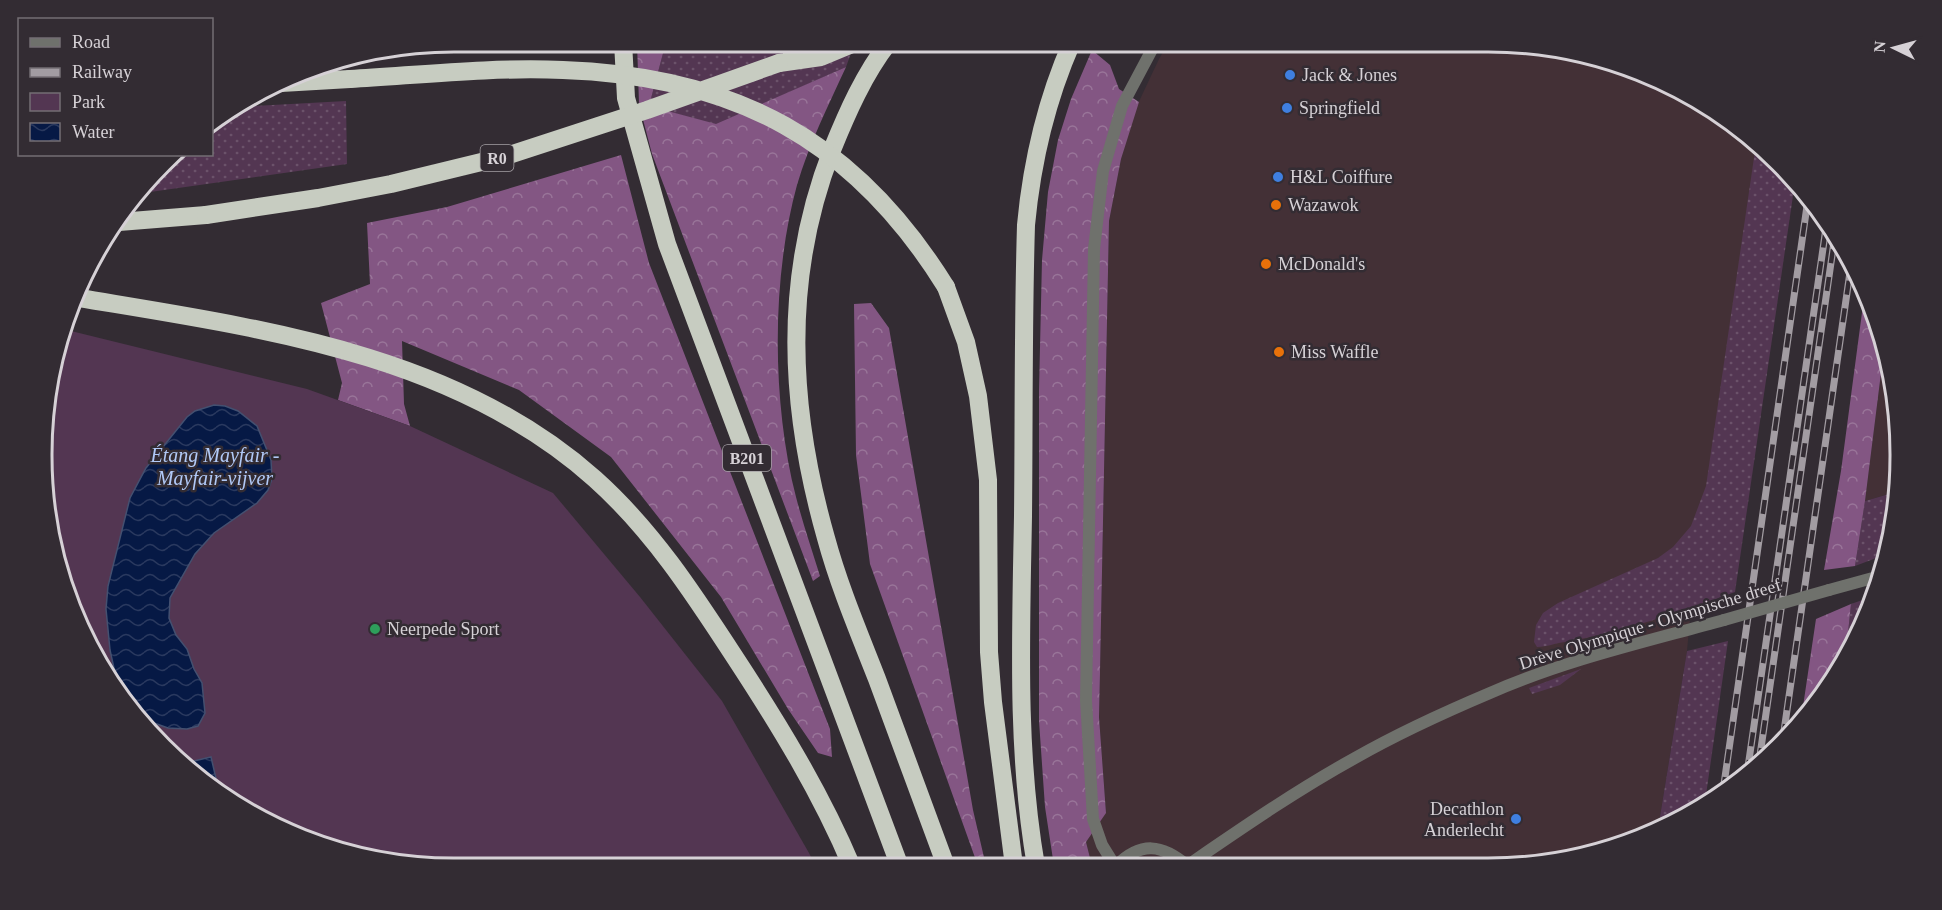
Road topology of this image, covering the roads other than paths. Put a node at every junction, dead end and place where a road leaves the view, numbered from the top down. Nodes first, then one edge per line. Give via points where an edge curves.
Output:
1 (624, 52) edge
2 (799, 52) edge
3 (833, 52) edge
4 (883, 52) edge
5 (1068, 52) edge
6 (1151, 52) edge
7 (779, 63) junction
8 (305, 82) edge
9 (127, 221) edge
10 (84, 299) edge
11 (1870, 579) edge
12 (848, 858) edge
13 (897, 858) edge
14 (943, 858) edge
15 (1013, 858) edge
16 (1035, 858) edge
17 (1111, 858) edge
18 (1123, 858) edge
19 (1178, 858) edge
20 (1199, 858) edge

1 - 13 highway, B201 via 626,98 667,244
2 - 7 highway, R0
3 - 7 highway
4 - 14 highway via 840,129 808,227 797,298 799,408 826,538
5 - 16 highway via 1036,148 1026,225 1020,652 1023,752
6 - 17 street via 1122,106 1103,171 1094,249 1086,700 1093,819
7 - 9 highway, R0, bridge via 506,156 318,198 206,215
8 - 15 highway, bridge via 481,71 562,70 643,77 742,105 790,129 873,191 907,230 946,288 966,342 978,396 988,480 989,652
10 - 12 highway via 327,345 466,395 531,430 594,478 643,528 697,599 813,787
11 - 20 street, Drève Olympique - Olympische dreef, bridge via 1567,664 1491,692 1355,758
18 - 19 street via 1150,848 1171,852

